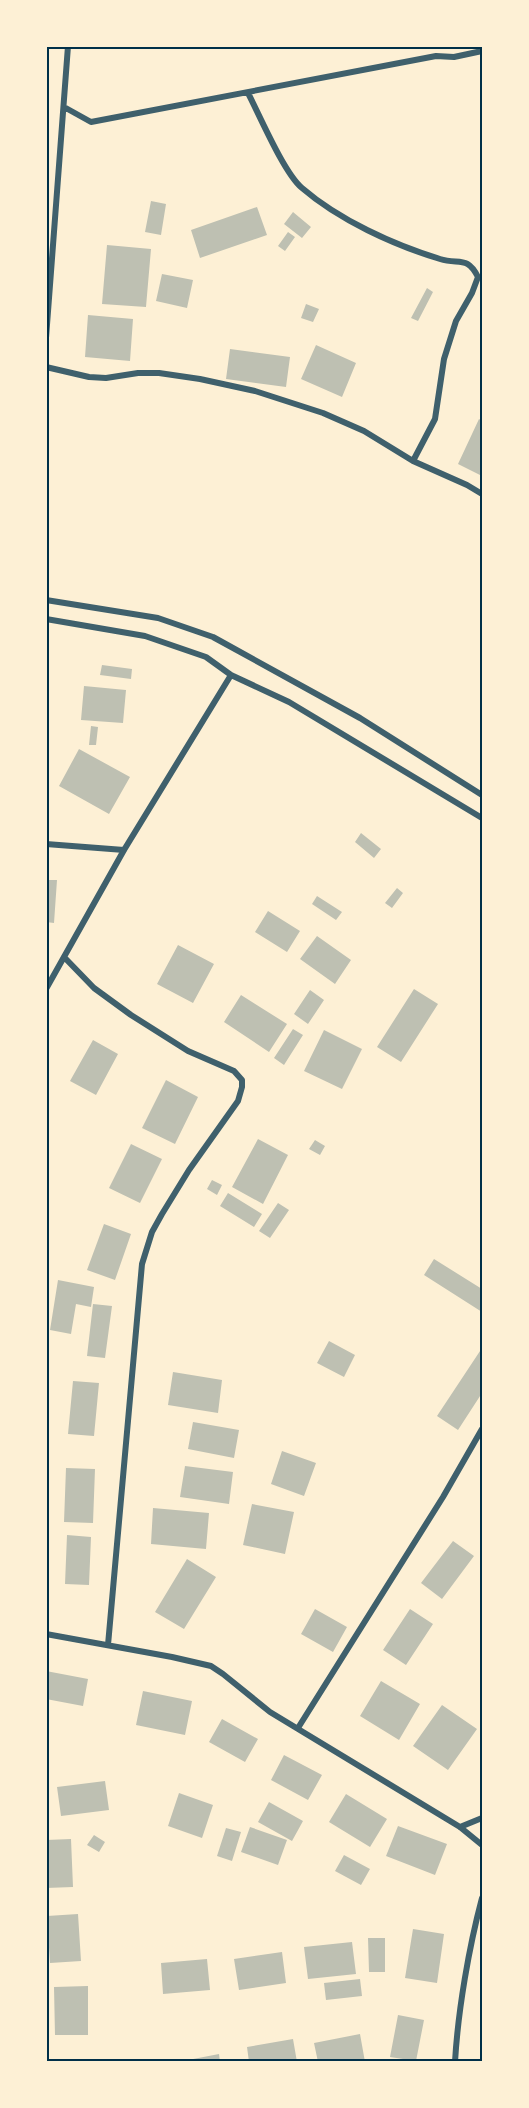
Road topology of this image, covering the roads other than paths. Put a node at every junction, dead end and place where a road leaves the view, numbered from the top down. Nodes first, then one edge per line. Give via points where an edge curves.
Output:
1 (68, 46) edge
2 (483, 51) edge
3 (248, 93) junction
4 (64, 107) junction
5 (49, 277) edge
6 (46, 338) edge
7 (46, 368) edge
8 (413, 461) junction
9 (483, 494) edge
10 (46, 600) edge
11 (46, 619) edge
12 (231, 675) junction
13 (483, 795) edge
14 (483, 818) edge
15 (46, 844) edge
16 (124, 850) junction
17 (64, 957) junction
18 (46, 989) edge
19 (483, 1429) edge
20 (46, 1634) edge
21 (108, 1645) junction
22 (298, 1728) junction
23 (483, 1818) edge
24 (460, 1827) junction
25 (483, 1845) edge
26 (483, 1898) edge
27 (455, 2061) edge

1 - 4 street
2 - 3 street via 436,56
3 - 4 street via 91,123
3 - 8 street via 300,186 328,208 392,240 443,260 460,260 473,266 478,277 447,349 435,419
4 - 5 street
5 - 6 street
7 - 8 street via 106,378 159,373 255,391 364,431
8 - 9 street
10 - 13 street via 158,618 213,637 360,718
11 - 12 street via 145,636 206,657
12 - 14 street via 289,702
12 - 16 street
15 - 16 street
16 - 17 street
17 - 18 street
17 - 21 street via 94,988 131,1015 188,1051 234,1071 242,1080 238,1101 162,1214 141,1264
19 - 22 street
20 - 21 street
21 - 22 street via 211,1666 270,1712
22 - 24 street
23 - 24 street
24 - 25 street
26 - 27 street

